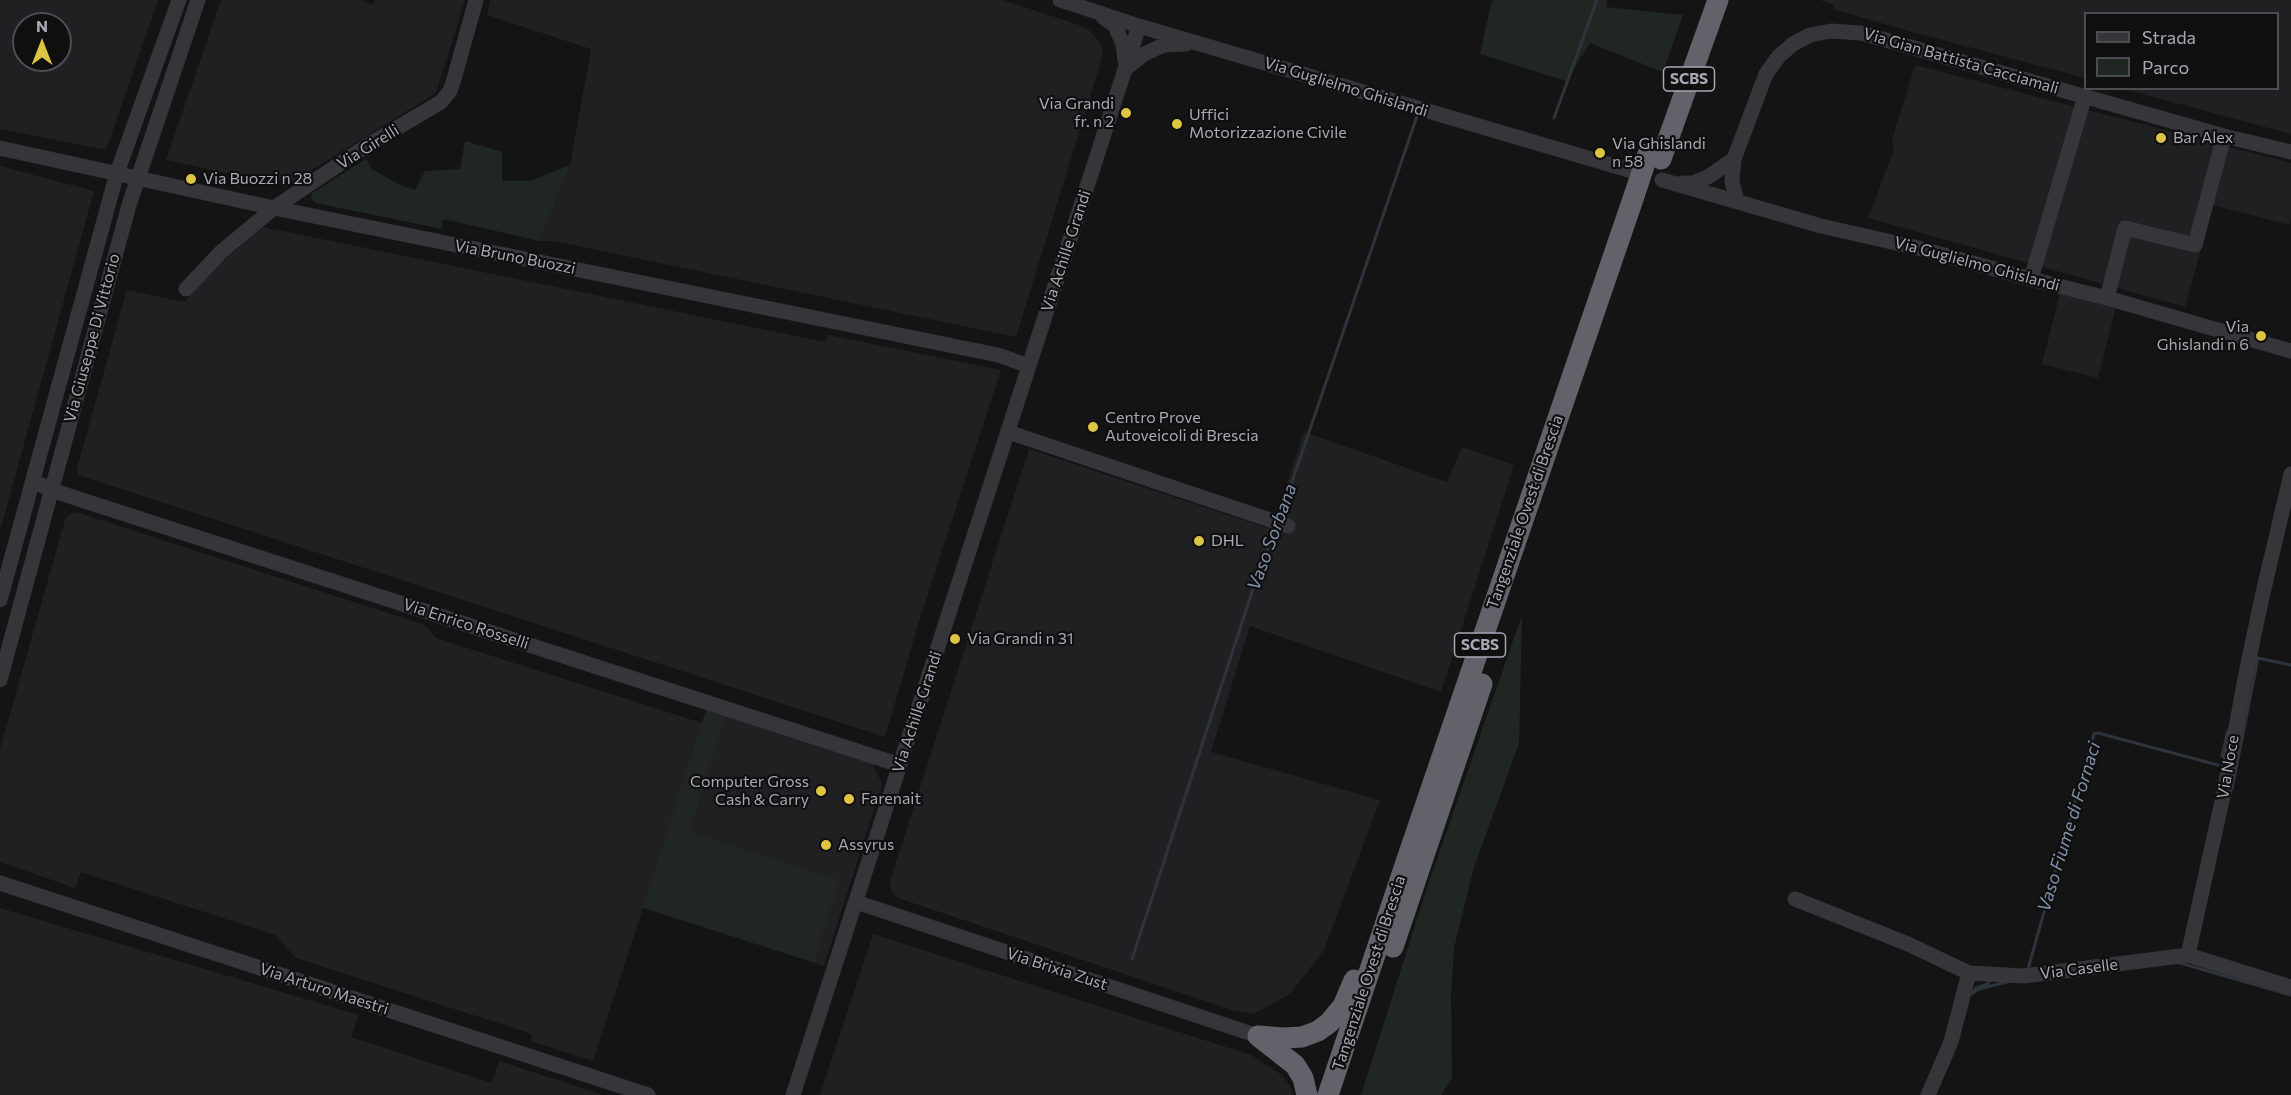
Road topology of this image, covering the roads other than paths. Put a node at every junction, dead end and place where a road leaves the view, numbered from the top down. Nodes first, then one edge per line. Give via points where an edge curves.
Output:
1 (178, 0) edge
2 (198, 0) edge
3 (476, 0) edge
4 (1060, 0) edge
5 (1704, 0) edge
6 (1718, 0) edge
7 (1097, 13) junction
8 (1146, 28) junction
9 (1198, 43) junction
10 (1144, 54) junction
11 (1125, 69) junction
12 (2085, 96) junction
13 (2224, 136) junction
14 (0, 148) edge
15 (2291, 152) edge
16 (1654, 156) junction
17 (1734, 159) junction
18 (1632, 171) dead end
19 (117, 173) junction
20 (138, 178) junction
21 (1640, 198) junction
22 (1737, 200) junction
23 (274, 208) junction
24 (2031, 279) junction
25 (186, 289) dead end
26 (2107, 298) junction
27 (2291, 351) edge
28 (1029, 366) junction
29 (1008, 432) junction
30 (2291, 474) edge
31 (33, 482) junction
32 (51, 490) junction
33 (1287, 526) dead end
34 (0, 600) edge
35 (0, 680) edge
36 (900, 765) junction
37 (1406, 862) junction
38 (0, 883) edge
39 (1795, 898) dead end
40 (856, 902) junction
41 (2188, 955) junction
42 (1969, 973) junction
43 (2291, 987) edge
44 (1258, 1036) junction
45 (799, 1093) edge
46 (648, 1095) edge
47 (1307, 1095) edge
48 (1328, 1095) edge
49 (1343, 1095) edge
50 (1928, 1095) edge

1 - 19 street, Via Giuseppe Di Vittorio
2 - 20 street, Via Giuseppe Di Vittorio
3 - 23 street, Via Girelli via 452,85 441,102
4 - 7 street, Via Guglielmo Ghislandi
5 - 16 highway, Tangenziale Ovest di Brescia / SCBS
6 - 16 highway, Tangenziale Ovest di Brescia / SCBS
7 - 8 street, Via Guglielmo Ghislandi
7 - 11 street, Via Achille Grandi via 1115,26 1123,44
8 - 9 street, Via Guglielmo Ghislandi
8 - 10 street
8 - 11 street, Via Achille Grandi
9 - 10 street via 1164,45
9 - 18 street, Via Guglielmo Ghislandi
10 - 11 street
11 - 28 street, Via Achille Grandi
12 - 13 street, Via Gian Battista Cacciamali
12 - 17 street, Via Gian Battista Cacciamali via 1861,33 1831,31 1810,35 1779,56 1766,74
12 - 24 street
13 - 15 street, Via Gian Battista Cacciamali
13 - 26 street via 2195,245 2126,228
14 - 19 street, Via Bruno Buozzi
16 - 21 highway, Tangenziale Ovest di Brescia / SCBS
17 - 22 street, Via Gian Battista Cacciamali via 1732,182
17 - 22 street, Via Guglielmo Ghislandi via 1693,183 1667,181
19 - 20 street, Via Bruno Buozzi
19 - 31 street, Via Giuseppe Di Vittorio
20 - 23 street, Via Bruno Buozzi
20 - 32 street, Via Giuseppe Di Vittorio
21 - 37 highway, Tangenziale Ovest di Brescia / SCBS
21 - 49 highway, Tangenziale Ovest di Brescia / SCBS
22 - 24 street, Via Guglielmo Ghislandi via 1821,226
23 - 25 street, Via Girelli via 221,252
23 - 28 street, Via Bruno Buozzi via 998,355
24 - 26 street, Via Guglielmo Ghislandi
26 - 27 street, Via Guglielmo Ghislandi
28 - 29 street, Via Achille Grandi
29 - 33 street
29 - 36 street, Via Achille Grandi
30 - 41 street, Via Noce via 2259,608
31 - 32 street, Via Enrico Rosselli
31 - 34 street, Via Giuseppe Di Vittorio
32 - 35 street, Via Giuseppe Di Vittorio
32 - 36 street, Via Enrico Rosselli
36 - 40 street, Via Achille Grandi
37 - 44 highway via 1387,891 1351,989 1329,1023 1302,1037
37 - 48 highway, Tangenziale Ovest di Brescia / SCBS
38 - 46 street, Via Arturo Maestri
39 - 42 street, Via Caselle
40 - 44 street, Via Brixia Zust
40 - 45 street, Via Achille Grandi
41 - 42 street, Via Caselle via 2024,976
41 - 43 street
42 - 50 street via 1951,1042
44 - 47 highway via 1295,1065

